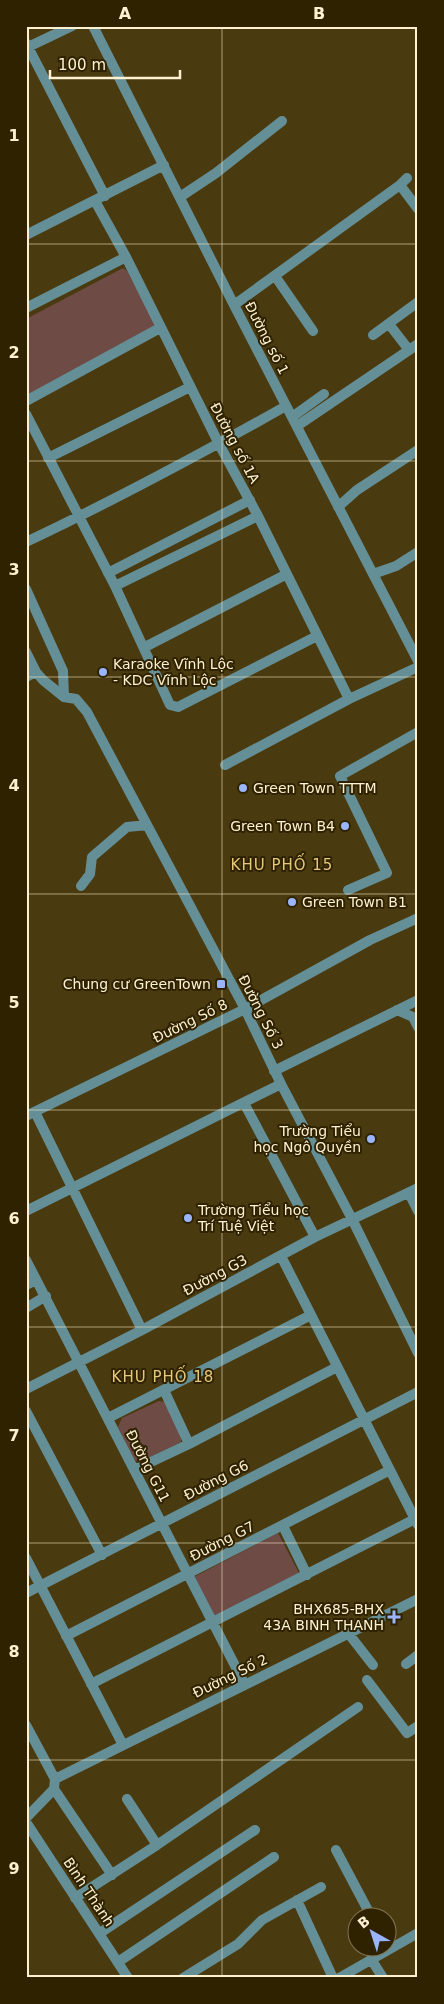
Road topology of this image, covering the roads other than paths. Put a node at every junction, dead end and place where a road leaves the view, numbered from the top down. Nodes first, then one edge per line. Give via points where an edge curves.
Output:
1 (72, 26) edge
2 (93, 26) edge
3 (27, 46) edge
4 (282, 120) dead end
5 (164, 165) junction
6 (105, 196) junction
7 (180, 197) junction
8 (95, 201) junction
9 (418, 209) edge
10 (26, 236) edge
11 (126, 257) junction
12 (275, 276) junction
13 (418, 302) edge
14 (234, 305) junction
15 (26, 308) edge
16 (389, 324) junction
17 (160, 328) junction
18 (313, 331) dead end
19 (373, 335) dead end
20 (413, 347) edge
21 (190, 386) junction
22 (324, 394) dead end
23 (26, 400) edge
24 (286, 406) junction
25 (26, 414) edge
26 (294, 421) junction
27 (219, 444) junction
28 (418, 450) edge
29 (48, 458) junction
30 (250, 500) junction
31 (338, 506) junction
32 (258, 516) junction
33 (79, 517) junction
34 (26, 542) edge
35 (418, 552) edge
36 (108, 572) junction
37 (287, 574) junction
38 (373, 574) junction
39 (115, 586) junction
40 (26, 589) edge
41 (317, 636) junction
42 (145, 647) junction
43 (26, 652) edge
44 (418, 661) edge
45 (418, 667) edge
46 (36, 672) junction
47 (26, 677) edge
48 (64, 696) junction
49 (349, 699) junction
50 (418, 732) edge
51 (225, 765) dead end
52 (147, 825) junction
53 (81, 886) dead end
54 (348, 890) dead end
55 (418, 918) edge
56 (418, 1000) edge
57 (245, 1009) junction
58 (397, 1010) junction
59 (418, 1027) edge
60 (274, 1070) junction
61 (281, 1084) junction
62 (244, 1103) junction
63 (30, 1114) edge
64 (71, 1188) junction
65 (413, 1191) edge
66 (26, 1211) edge
67 (418, 1211) edge
68 (352, 1219) junction
69 (315, 1237) junction
70 (281, 1256) junction
71 (26, 1260) edge
72 (36, 1280) junction
73 (26, 1286) edge
74 (46, 1296) junction
75 (26, 1308) edge
76 (311, 1315) junction
77 (142, 1330) junction
78 (418, 1353) edge
79 (79, 1362) junction
80 (338, 1367) junction
81 (26, 1389) edge
82 (164, 1390) junction
83 (418, 1392) edge
84 (26, 1411) edge
85 (108, 1418) junction
86 (364, 1420) junction
87 (189, 1444) junction
88 (134, 1470) junction
89 (390, 1470) junction
90 (416, 1522) edge
91 (162, 1524) junction
92 (283, 1526) junction
93 (102, 1555) junction
94 (26, 1558) edge
95 (188, 1574) junction
96 (307, 1575) junction
97 (41, 1586) junction
98 (26, 1593) edge
99 (418, 1599) edge
100 (213, 1623) junction
101 (348, 1633) junction
102 (66, 1636) junction
103 (418, 1655) edge
104 (406, 1664) dead end
105 (373, 1665) dead end
106 (367, 1680) dead end
107 (91, 1684) junction
108 (245, 1685) junction
109 (358, 1707) dead end
110 (26, 1725) edge
111 (418, 1726) edge
112 (123, 1745) junction
113 (54, 1784) junction
114 (127, 1799) dead end
115 (26, 1818) edge
116 (26, 1822) edge
117 (255, 1830) dead end
118 (157, 1845) junction
119 (336, 1850) dead end
120 (274, 1857) dead end
121 (112, 1875) junction
122 (322, 1887) dead end
123 (75, 1898) junction
124 (297, 1900) junction
125 (366, 1906) edge
126 (418, 1933) edge
127 (100, 1934) junction
128 (396, 1944) edge
129 (376, 1956) edge
130 (371, 1959) junction
131 (118, 1962) junction
132 (128, 1978) edge
133 (183, 1978) edge
134 (333, 1978) edge
135 (339, 1978) edge
136 (383, 1978) edge

1 - 3 street
2 - 5 street, Đường số 1
3 - 6 street
4 - 7 street via 216,173
5 - 6 street
5 - 7 street, Đường số 1
6 - 8 street
7 - 14 street, Đường số 1
8 - 10 street
8 - 11 street, Đường số 1A
9 - 12 street via 403,182
11 - 15 street
11 - 17 street, Đường số 1A
12 - 14 street
12 - 18 street
13 - 16 street
14 - 24 street, Đường số 1
16 - 19 street
16 - 20 street
17 - 21 street, Đường số 1A
17 - 23 street
20 - 26 street
21 - 27 street, Đường số 1A
21 - 29 street
22 - 26 street
24 - 26 street, Đường số 1
24 - 27 street
25 - 29 street
26 - 31 street, Đường số 1
27 - 30 street, Đường số 1A
27 - 33 street
28 - 31 street
29 - 33 street
30 - 32 street, Đường số 1A
30 - 36 street
31 - 38 street, Đường số 1
32 - 37 street, Đường số 1A
32 - 39 street
33 - 34 street
33 - 36 street
35 - 38 street via 396,566
36 - 39 street
37 - 41 street, Đường số 1A
37 - 42 street
38 - 44 street, Đường số 1
39 - 42 street
40 - 48 street via 63,671
41 - 42 street via 178,707 170,705
41 - 49 street, Đường số 1A
43 - 46 street
45 - 49 street
46 - 47 street
46 - 48 street
48 - 52 street, Đường Số 3 via 76,699 87,712
49 - 51 street
50 - 54 street via 340,776 387,873
52 - 53 street via 127,827 92,857 90,874
52 - 57 street, Đường Số 3
55 - 57 street, Đường Số 8 via 370,940
56 - 58 street
57 - 60 street, Đường Số 3
57 - 63 street, Đường Số 8
58 - 59 street via 413,1018
58 - 60 street
60 - 61 street, Đường Số 3
61 - 62 street
61 - 68 street, Đường Số 3
62 - 64 street
62 - 69 street
63 - 64 street
64 - 66 street
64 - 77 street
65 - 67 street
65 - 68 street, Đường G3
68 - 69 street, Đường G3
68 - 78 street, Đường Số 3
69 - 70 street, Đường G3
70 - 76 street
70 - 77 street, Đường G3
71 - 72 street, Đường G11
72 - 73 street
72 - 74 street, Đường G11
74 - 75 street
74 - 79 street, Đường G11
76 - 80 street
76 - 82 street
77 - 79 street, Đường G3
79 - 81 street, Đường G3
79 - 85 street, Đường G11
80 - 86 street
80 - 87 street
82 - 85 street
82 - 87 street
83 - 86 street, Đường G6
84 - 93 street
85 - 88 street, Đường G11
86 - 89 street
86 - 91 street, Đường G6
87 - 88 street
88 - 91 street, Đường G11
89 - 90 street
89 - 92 street, Đường G7
90 - 96 street
91 - 93 street, Đường G6
91 - 95 street, Đường G11
92 - 95 street, Đường G7
92 - 96 street
93 - 97 street, Đường G6
94 - 97 street
95 - 100 street, Đường G11
95 - 102 street, Đường G7
96 - 100 street
97 - 98 street, Đường G6
97 - 102 street
99 - 101 street, Đường Số 2
100 - 107 street
100 - 108 street, Đường G11
101 - 105 street
101 - 108 street, Đường Số 2
102 - 107 street
103 - 104 street
106 - 111 street via 407,1733
107 - 112 street
108 - 112 street, Đường Số 2
109 - 118 street
110 - 113 street
112 - 113 street, Đường Số 2
113 - 115 street
113 - 121 street
114 - 118 street
116 - 123 street, Bình Thành
117 - 127 street
118 - 121 street
119 - 125 street
120 - 131 street
121 - 123 street
122 - 124 street
123 - 127 street, Bình Thành
124 - 133 street via 262,1920 238,1944
124 - 134 street
126 - 128 street
127 - 131 street, Bình Thành
129 - 130 street
130 - 135 street
130 - 136 street
131 - 132 street, Bình Thành

